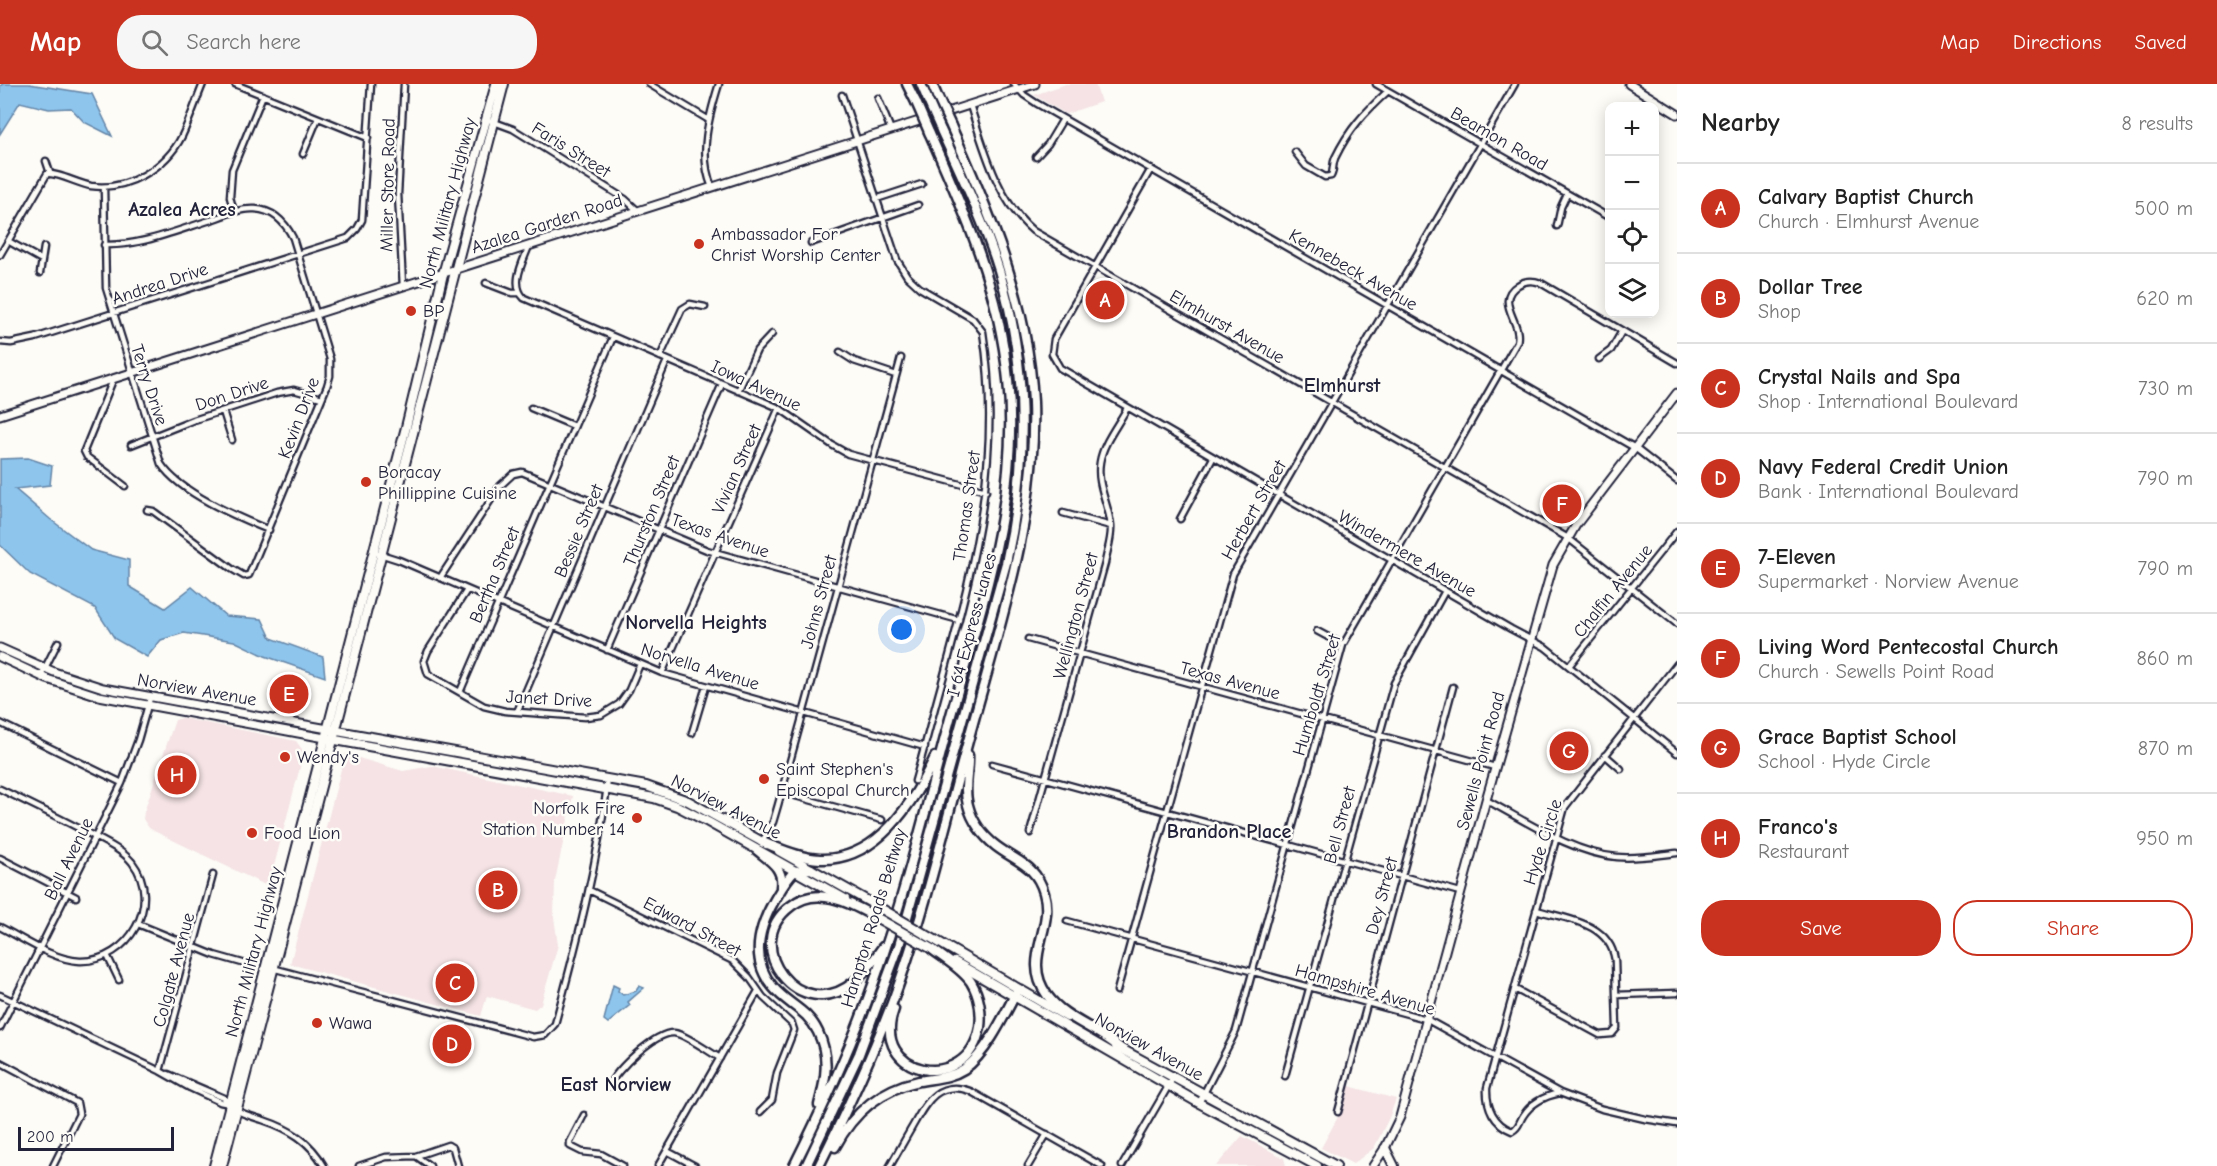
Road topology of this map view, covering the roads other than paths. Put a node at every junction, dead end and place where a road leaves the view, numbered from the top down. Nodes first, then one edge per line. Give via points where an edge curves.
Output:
1 (203, 84) edge
2 (235, 84) edge
3 (371, 84) edge
4 (404, 84) edge
5 (495, 84) edge
6 (504, 84) edge
7 (649, 84) edge
8 (719, 84) edge
9 (907, 84) edge
10 (921, 84) edge
11 (932, 84) edge
12 (1035, 84) edge
13 (1376, 84) edge
14 (1515, 84) edge
15 (1629, 84) edge
16 (1016, 87) edge
17 (1388, 91) junction
18 (262, 95) junction
19 (842, 95) dead end
20 (878, 98) dead end
21 (970, 105) junction
22 (1677, 114) edge
23 (318, 118) junction
24 (1063, 119) junction
25 (490, 120) junction
26 (709, 120) junction
27 (891, 130) junction
28 (368, 138) junction
29 (858, 141) junction
30 (1480, 144) junction
31 (1295, 152) dead end
32 (303, 154) dead end
33 (1036, 157) dead end
34 (46, 161) dead end
35 (1151, 169) junction
36 (50, 173) junction
37 (922, 184) dead end
38 (104, 187) junction
39 (712, 187) junction
40 (1567, 194) junction
41 (876, 198) junction
42 (918, 205) dead end
43 (638, 211) junction
44 (234, 212) junction
45 (1605, 215) edge
46 (882, 216) junction
47 (1557, 226) dead end
48 (8, 241) junction
49 (811, 243) dead end
50 (104, 245) junction
51 (529, 246) junction
52 (44, 247) dead end
53 (0, 255) edge
54 (298, 255) junction
55 (42, 260) junction
56 (1095, 266) junction
57 (456, 269) junction
58 (40, 273) dead end
59 (443, 274) junction
60 (486, 283) dead end
61 (403, 286) junction
62 (519, 293) junction
63 (1388, 306) junction
64 (705, 307) dead end
65 (112, 314) junction
66 (317, 315) junction
67 (1622, 331) junction
68 (772, 334) dead end
69 (613, 337) junction
70 (0, 342) edge
71 (840, 352) dead end
72 (660, 357) junction
73 (901, 358) dead end
74 (1599, 359) dead end
75 (667, 361) junction
76 (1677, 363) edge
77 (1500, 371) junction
78 (131, 374) junction
79 (896, 375) junction
80 (112, 380) junction
81 (722, 384) junction
82 (738, 391) junction
83 (1677, 393) edge
84 (322, 398) junction
85 (1331, 402) junction
86 (531, 408) dead end
87 (779, 408) junction
88 (1127, 408) junction
89 (223, 411) junction
90 (0, 415) edge
91 (574, 426) junction
92 (151, 435) junction
93 (232, 440) dead end
94 (131, 445) dead end
95 (1635, 448) junction
96 (1213, 458) junction
97 (872, 461) junction
98 (1444, 468) junction
99 (1677, 481) edge
100 (549, 483) junction
101 (125, 486) dead end
102 (986, 491) junction
103 (1278, 495) junction
104 (604, 507) junction
105 (147, 510) dead end
106 (1063, 513) dead end
107 (1180, 519) dead end
108 (1111, 526) junction
109 (269, 530) junction
110 (659, 530) junction
111 (1677, 531) edge
112 (1568, 538) junction
113 (378, 553) junction
114 (715, 553) junction
115 (1391, 560) junction
116 (440, 578) junction
117 (838, 587) junction
118 (1632, 588) junction
119 (467, 590) junction
120 (1445, 591) junction
121 (498, 603) junction
122 (959, 620) junction
123 (1677, 624) edge
124 (553, 627) junction
125 (1317, 631) dead end
126 (1531, 638) junction
127 (1028, 639) dead end
128 (58, 642) dead end
129 (1343, 645) junction
130 (0, 648) edge
131 (607, 650) junction
132 (1080, 653) junction
133 (0, 657) edge
134 (640, 664) junction
135 (1677, 664) edge
136 (1569, 666) junction
137 (45, 668) junction
138 (662, 673) junction
139 (41, 676) junction
140 (706, 686) junction
141 (1201, 687) junction
142 (1453, 687) dead end
143 (460, 692) junction
144 (150, 698) junction
145 (147, 706) junction
146 (517, 712) junction
147 (803, 712) junction
148 (1634, 718) junction
149 (1322, 720) junction
150 (0, 723) edge
151 (332, 730) junction
152 (692, 733) dead end
153 (946, 735) junction
154 (1379, 736) junction
155 (329, 739) junction
156 (967, 743) junction
157 (925, 747) junction
158 (1437, 752) junction
159 (1677, 753) edge
160 (1605, 755) junction
161 (992, 764) dead end
162 (1495, 767) junction
163 (1621, 769) dead end
164 (608, 779) junction
165 (1045, 779) junction
166 (915, 781) dead end
167 (122, 783) junction
168 (607, 788) junction
169 (0, 789) edge
170 (781, 792) junction
171 (1486, 800) junction
172 (1167, 812) junction
173 (882, 819) dead end
174 (1030, 833) dead end
175 (95, 837) junction
176 (1557, 837) junction
177 (760, 846) junction
178 (1287, 846) junction
179 (1677, 852) edge
180 (0, 858) edge
181 (1344, 861) junction
182 (811, 869) junction
183 (795, 871) junction
184 (146, 872) dead end
185 (139, 875) junction
186 (213, 875) dead end
187 (1401, 877) junction
188 (781, 889) junction
189 (589, 890) junction
190 (68, 892) junction
191 (1461, 892) junction
192 (76, 897) dead end
193 (1536, 910) junction
194 (872, 915) junction
195 (1067, 921) dead end
196 (138, 924) junction
197 (0, 927) edge
198 (1132, 938) junction
199 (888, 939) junction
200 (40, 947) junction
201 (194, 948) junction
202 (932, 949) junction
203 (107, 955) junction
204 (253, 966) dead end
205 (269, 968) junction
206 (1252, 972) junction
207 (119, 980) dead end
208 (899, 981) junction
209 (1310, 987) junction
210 (1515, 989) junction
211 (758, 990) junction
212 (1117, 991) dead end
213 (1016, 992) junction
214 (1677, 993) edge
215 (0, 995) edge
216 (1616, 995) junction
217 (13, 1001) junction
218 (1367, 1003) junction
219 (1426, 1019) junction
220 (0, 1028) edge
221 (1121, 1049) junction
222 (720, 1058) junction
223 (1495, 1058) junction
224 (0, 1062) edge
225 (160, 1071) junction
226 (1285, 1076) dead end
227 (1171, 1082) junction
228 (609, 1086) dead end
229 (1560, 1093) junction
230 (1203, 1095) junction
231 (1199, 1103) junction
232 (230, 1104) junction
233 (236, 1110) junction
234 (760, 1112) dead end
235 (1338, 1112) dead end
236 (584, 1115) dead end
237 (1677, 1124) edge
238 (814, 1125) junction
239 (1047, 1134) junction
240 (1385, 1148) junction
241 (667, 1150) junction
242 (416, 1156) junction
243 (1299, 1156) junction
244 (53, 1166) edge
245 (214, 1166) edge
246 (222, 1166) edge
247 (324, 1166) edge
248 (359, 1166) edge
249 (430, 1166) edge
250 (458, 1166) edge
251 (623, 1166) edge
252 (658, 1166) edge
253 (695, 1166) edge
254 (794, 1166) edge
255 (806, 1166) edge
256 (819, 1166) edge
257 (825, 1166) edge
258 (890, 1166) edge
259 (1028, 1166) edge
260 (1102, 1166) edge
261 (1122, 1166) edge
262 (1304, 1166) edge
263 (1317, 1166) edge
264 (1336, 1166) edge
265 (1373, 1166) edge
266 (1394, 1166) edge

1 - 38 street via 182,136 159,165 138,178
2 - 18 street
3 - 28 street, Andrea Drive
4 - 61 street, Miller Store Road via 398,194
5 - 25 main road, North Military Highway
6 - 25 main road, North Military Highway
7 - 26 street
8 - 26 street
9 - 153 highway, Hampton Roads Beltway, bridge via 973,233 988,277 1001,328 1010,406 1009,470 999,537
10 - 255 highway, I 64 Express Lanes, bridge via 990,242 1013,324 1023,415 1021,477 1006,563 899,946 859,1054
11 - 156 highway, bridge via 988,210 1010,272 1025,336 1033,402 1031,478 1022,535
12 - 16 main road, Azalea Garden Road
13 - 17 street, Beamon Road
14 - 30 street, Herbert Street
15 - 22 main road
16 - 21 main road, Azalea Garden Road
16 - 24 street, Kennebeck Avenue
17 - 30 street, Beamon Road
17 - 31 street via 1358,119 1335,159 1331,176 1325,177 1306,166
18 - 23 street
18 - 44 street via 232,170
19 - 29 street
20 - 27 street
21 - 27 main road, Azalea Garden Road
21 - 56 street, Elmhurst Avenue via 986,154 1016,214 1033,231
23 - 28 street
23 - 32 street
24 - 33 street
24 - 35 street, Kennebeck Avenue
25 - 43 street, Faris Street via 513,129
25 - 57 main road, North Military Highway
25 - 59 main road, North Military Highway
26 - 39 street via 707,172
27 - 29 main road, Azalea Garden Road
28 - 54 street, Andrea Drive via 362,220 353,234
29 - 39 main road, Azalea Garden Road
29 - 41 street
30 - 40 street, Beamon Road
30 - 63 street, Herbert Street
34 - 36 street
35 - 56 street
35 - 63 street, Kennebeck Avenue
36 - 38 street via 83,185
36 - 48 street
37 - 41 street
38 - 50 street, Terry Drive
39 - 43 main road, Azalea Garden Road
40 - 45 street, Beamon Road
40 - 47 street
41 - 46 street
42 - 46 street
43 - 51 main road, Azalea Garden Road
44 - 50 street via 132,245
44 - 54 street, Kevin Drive via 254,209 278,218 289,231
46 - 49 street
46 - 102 street, Thomas Street via 902,269 920,288 973,319 983,332 990,402
48 - 53 street
48 - 55 street
50 - 65 street, Terry Drive
51 - 57 main road, Azalea Garden Road
51 - 62 street via 518,281
52 - 55 street
54 - 65 street, Andrea Drive
54 - 66 street, Kevin Drive
55 - 58 street
56 - 85 street, Elmhurst Avenue
56 - 88 street, Windermere Avenue via 1055,336 1052,354 1064,371
57 - 59 main road, Azalea Garden Road
57 - 113 main road, North Military Highway
59 - 61 main road, Azalea Garden Road
59 - 113 main road, North Military Highway
60 - 62 street, Iowa Avenue
61 - 66 main road, Azalea Garden Road
62 - 69 street, Iowa Avenue
63 - 77 street, Kennebeck Avenue
63 - 85 street, Herbert Street
64 - 72 street via 690,304 682,309
65 - 70 street, Andrea Drive via 35,338
65 - 78 street, Terry Drive
66 - 78 main road, Azalea Garden Road
66 - 84 street, Kevin Drive via 331,368
67 - 74 street via 1611,350
67 - 76 street
67 - 77 street, Humboldt Street via 1536,281 1526,281 1512,289 1508,298 1519,337
68 - 82 street via 757,350
69 - 72 street, Iowa Avenue
69 - 91 street, Bertha Street
71 - 79 street via 854,361
72 - 75 street, Iowa Avenue
73 - 79 street, Johns Street
75 - 81 street, Iowa Avenue
75 - 104 street, Bessie Street
77 - 95 street, Kennebeck Avenue
77 - 98 street, Humboldt Street
78 - 80 main road, Azalea Garden Road
78 - 92 street, Terry Drive
79 - 97 street, Johns Street
80 - 90 main road, Azalea Garden Road
80 - 101 street via 84,451
81 - 82 street, Iowa Avenue
81 - 110 street, Thurston Street
82 - 87 street, Iowa Avenue
83 - 95 main road, Sewells Point Road
84 - 89 street, Don Drive via 291,390
84 - 109 street, Kevin Drive
85 - 98 street, Elmhurst Avenue
85 - 103 street, Herbert Street
86 - 91 street
87 - 97 street, Iowa Avenue via 840,450
87 - 114 street, Vivian Street
88 - 96 street, Windermere Avenue
88 - 108 street, Wellington Street via 1100,461 1100,483
89 - 92 street, Don Drive
89 - 93 street
91 - 100 street, Bertha Street
92 - 94 street, Don Drive
92 - 109 street, Terry Drive via 161,464 170,475 225,511
95 - 99 street, Kennebeck Avenue
95 - 112 main road, Sewells Point Road
96 - 103 street, Windermere Avenue
96 - 107 street
97 - 102 street, Iowa Avenue
97 - 117 street, Johns Street
98 - 112 street, Elmhurst Avenue
98 - 115 street, Humboldt Street
100 - 104 street, Texas Avenue
100 - 116 street, Texas Avenue via 517,472 504,482
100 - 121 street, Bertha Street
102 - 122 street, Thomas Street
103 - 115 street, Windermere Avenue
103 - 141 street, Herbert Street via 1231,578
104 - 110 street, Texas Avenue
104 - 124 street, Bessie Street
105 - 109 street, Kevin Drive via 244,576 249,575
106 - 108 street
108 - 132 street, Wellington Street
110 - 114 street, Texas Avenue
110 - 131 street, Thurston Street
111 - 118 street, Chalfin Avenue
112 - 118 street, Elmhurst Avenue
112 - 126 main road, Sewells Point Road via 1546,584
113 - 116 street, Norvella Avenue
113 - 151 main road, North Military Highway
114 - 117 street, Texas Avenue
114 - 138 street, Vivian Street
115 - 120 street, Windermere Avenue
115 - 129 street, Humboldt Street
116 - 119 street, Norvella Avenue
117 - 122 street, Texas Avenue
117 - 147 street, Johns Street
118 - 123 street, Elmhurst Avenue
118 - 136 street, Chalfin Avenue
119 - 121 street, Norvella Avenue
119 - 143 street, Janet Drive via 424,661 432,677
120 - 126 street, Windermere Avenue
120 - 154 street, Bell Street via 1399,670
121 - 124 street, Norvella Avenue
121 - 143 street, Bertha Street
122 - 157 street, Thomas Street
124 - 131 street, Norvella Avenue
124 - 146 street, Bessie Street
125 - 129 street
126 - 136 street, Windermere Avenue
126 - 162 main road, Sewells Point Road
127 - 132 street, Texas Avenue
128 - 137 street
129 - 149 street, Humboldt Street
130 - 137 main road, Norview Avenue
131 - 134 street, Norvella Avenue
132 - 141 street, Texas Avenue
132 - 165 street, Wellington Street
133 - 139 main road, Norview Avenue
134 - 138 street, Norvella Avenue
134 - 146 street, Janet Drive via 624,699 601,715
135 - 148 street, Hyde Circle
136 - 148 street, Windermere Avenue
137 - 139 street
137 - 144 main road, Norview Avenue via 103,688
138 - 140 street, Norvella Avenue
139 - 145 main road, Norview Avenue via 99,696
140 - 147 street, Norvella Avenue
140 - 152 street
141 - 149 street, Texas Avenue
141 - 172 street, Herbert Street
142 - 158 street, Dey Street
143 - 146 street, Janet Drive via 484,705
144 - 145 street, Ball Avenue
144 - 151 main road, Norview Avenue
145 - 155 main road, Norview Avenue
145 - 167 street, Ball Avenue
147 - 157 street, Norvella Avenue
147 - 170 street, Johns Street
148 - 159 street, Windermere Avenue
148 - 160 street, Hyde Circle
149 - 154 street, Texas Avenue
149 - 178 street, Humboldt Street
150 - 167 street
151 - 155 main road, North Military Highway
151 - 164 main road, Norview Avenue
153 - 177 highway via 909,804 891,826 863,848 849,855 821,859
153 - 199 highway, Hampton Roads Beltway
154 - 158 street, Texas Avenue
154 - 181 street, Bell Street
155 - 168 main road, Norview Avenue
155 - 205 main road, North Military Highway
156 - 208 highway
156 - 221 highway via 965,783 970,813 994,845 1031,870 1044,892 1046,920 1036,957 1041,985 1058,1007
157 - 166 street, Thomas Street
158 - 162 street, Texas Avenue
158 - 187 street, Dey Street
160 - 163 street
160 - 176 street, Hyde Circle via 1568,802
161 - 165 street
162 - 171 main road, Sewells Point Road
164 - 168 street
164 - 177 main road, Norview Avenue via 673,795
165 - 172 street
165 - 174 street, Wellington Street
167 - 175 street, Ball Avenue
168 - 177 main road, Norview Avenue via 671,803
168 - 189 street
169 - 175 street
170 - 173 street
170 - 177 street, Johns Street
171 - 176 street
171 - 191 main road, Sewells Point Road
172 - 178 street
172 - 198 street, Herbert Street
175 - 185 street via 122,852
175 - 190 street, Ball Avenue
176 - 179 street via 1611,856 1631,858
176 - 193 street, Hyde Circle
177 - 182 main road, Norview Avenue
177 - 183 main road, Norview Avenue
177 - 188 highway via 780,870
178 - 181 street
178 - 206 street, Humboldt Street
180 - 190 street
181 - 187 street
181 - 209 street, Bell Street
182 - 183 highway
182 - 213 main road, Norview Avenue, bridge via 935,939
183 - 188 highway
183 - 194 main road, Norview Avenue
184 - 185 street
185 - 196 street via 144,901
186 - 201 street, Colgate Avenue
187 - 191 street
187 - 218 street, Dey Street
188 - 238 highway via 760,928 759,955 769,982 809,1018 823,1046 827,1070
189 - 205 street via 555,1024 542,1037
189 - 211 street, Edward Street via 723,954 742,968
190 - 192 street
190 - 200 street, Ball Avenue
191 - 219 main road, Sewells Point Road
193 - 210 street, Hyde Circle
193 - 216 street via 1602,933 1614,955
194 - 199 highway via 824,896 794,904 778,921 773,935 772,952 780,973 804,993 836,993 862,975
194 - 202 main road, Norview Avenue, bridge
195 - 198 street, Hampshire Avenue
196 - 201 street
196 - 203 street via 122,945
197 - 200 street
198 - 206 street, Hampshire Avenue
198 - 212 street, Herbert Street
199 - 238 highway, Hampton Roads Beltway via 860,1019
200 - 203 street via 73,960
200 - 217 street, Ball Avenue
201 - 204 street
201 - 225 street, Colgate Avenue
202 - 208 highway via 967,977 979,1003 978,1035 959,1062 927,1071 910,1065 898,1053 890,1023
202 - 213 main road, Norview Avenue
203 - 207 street
205 - 232 main road, North Military Highway
205 - 233 main road, North Military Highway
206 - 209 street, Hampshire Avenue
206 - 230 street, Humboldt Street via 1232,1042
208 - 256 highway via 853,1095
209 - 218 street, Hampshire Avenue
209 - 226 street, Bell Street
210 - 216 street via 1605,1036 1617,1028
210 - 223 street, Hyde Circle
211 - 222 street
211 - 234 street, Edward Street via 794,1030 777,1072 772,1100
213 - 221 main road, Norview Avenue
213 - 227 main road, Norview Avenue
213 - 257 highway via 969,1065 951,1076 907,1084 877,1098 850,1122
214 - 216 street
215 - 217 street
217 - 220 street, Ball Avenue
217 - 225 street
218 - 219 street, Hampshire Avenue
218 - 235 street, Dey Street
219 - 223 street, Hampshire Avenue
219 - 240 main road, Sewells Point Road via 1400,1117
221 - 227 main road, Norview Avenue
222 - 228 street via 680,1034 667,1034 621,1068
222 - 241 street
223 - 229 street, Hampshire Avenue
223 - 229 street, Hyde Circle via 1487,1089 1488,1105 1498,1122 1510,1131 1517,1129 1533,1105
224 - 244 street via 77,1103 79,1114
225 - 232 street
227 - 230 main road, Norview Avenue
227 - 231 main road, Norview Avenue
227 - 261 street
229 - 237 street, Hampshire Avenue via 1602,1109
230 - 231 street, Humboldt Street
230 - 264 main road, Norview Avenue
231 - 243 main road, Norview Avenue
232 - 233 street
232 - 245 main road, North Military Highway
233 - 246 main road, North Military Highway
233 - 247 street via 297,1135
236 - 251 street via 570,1146 601,1154
238 - 254 highway, Hampton Roads Beltway
239 - 258 street via 970,1091 946,1089 925,1104
239 - 259 street
239 - 260 street
240 - 265 main road, Sewells Point Road
240 - 266 main road
241 - 252 street
241 - 253 street
242 - 248 street via 386,1157
242 - 249 street
242 - 250 street via 448,1145 453,1148
243 - 262 main road
243 - 263 main road, Norview Avenue

